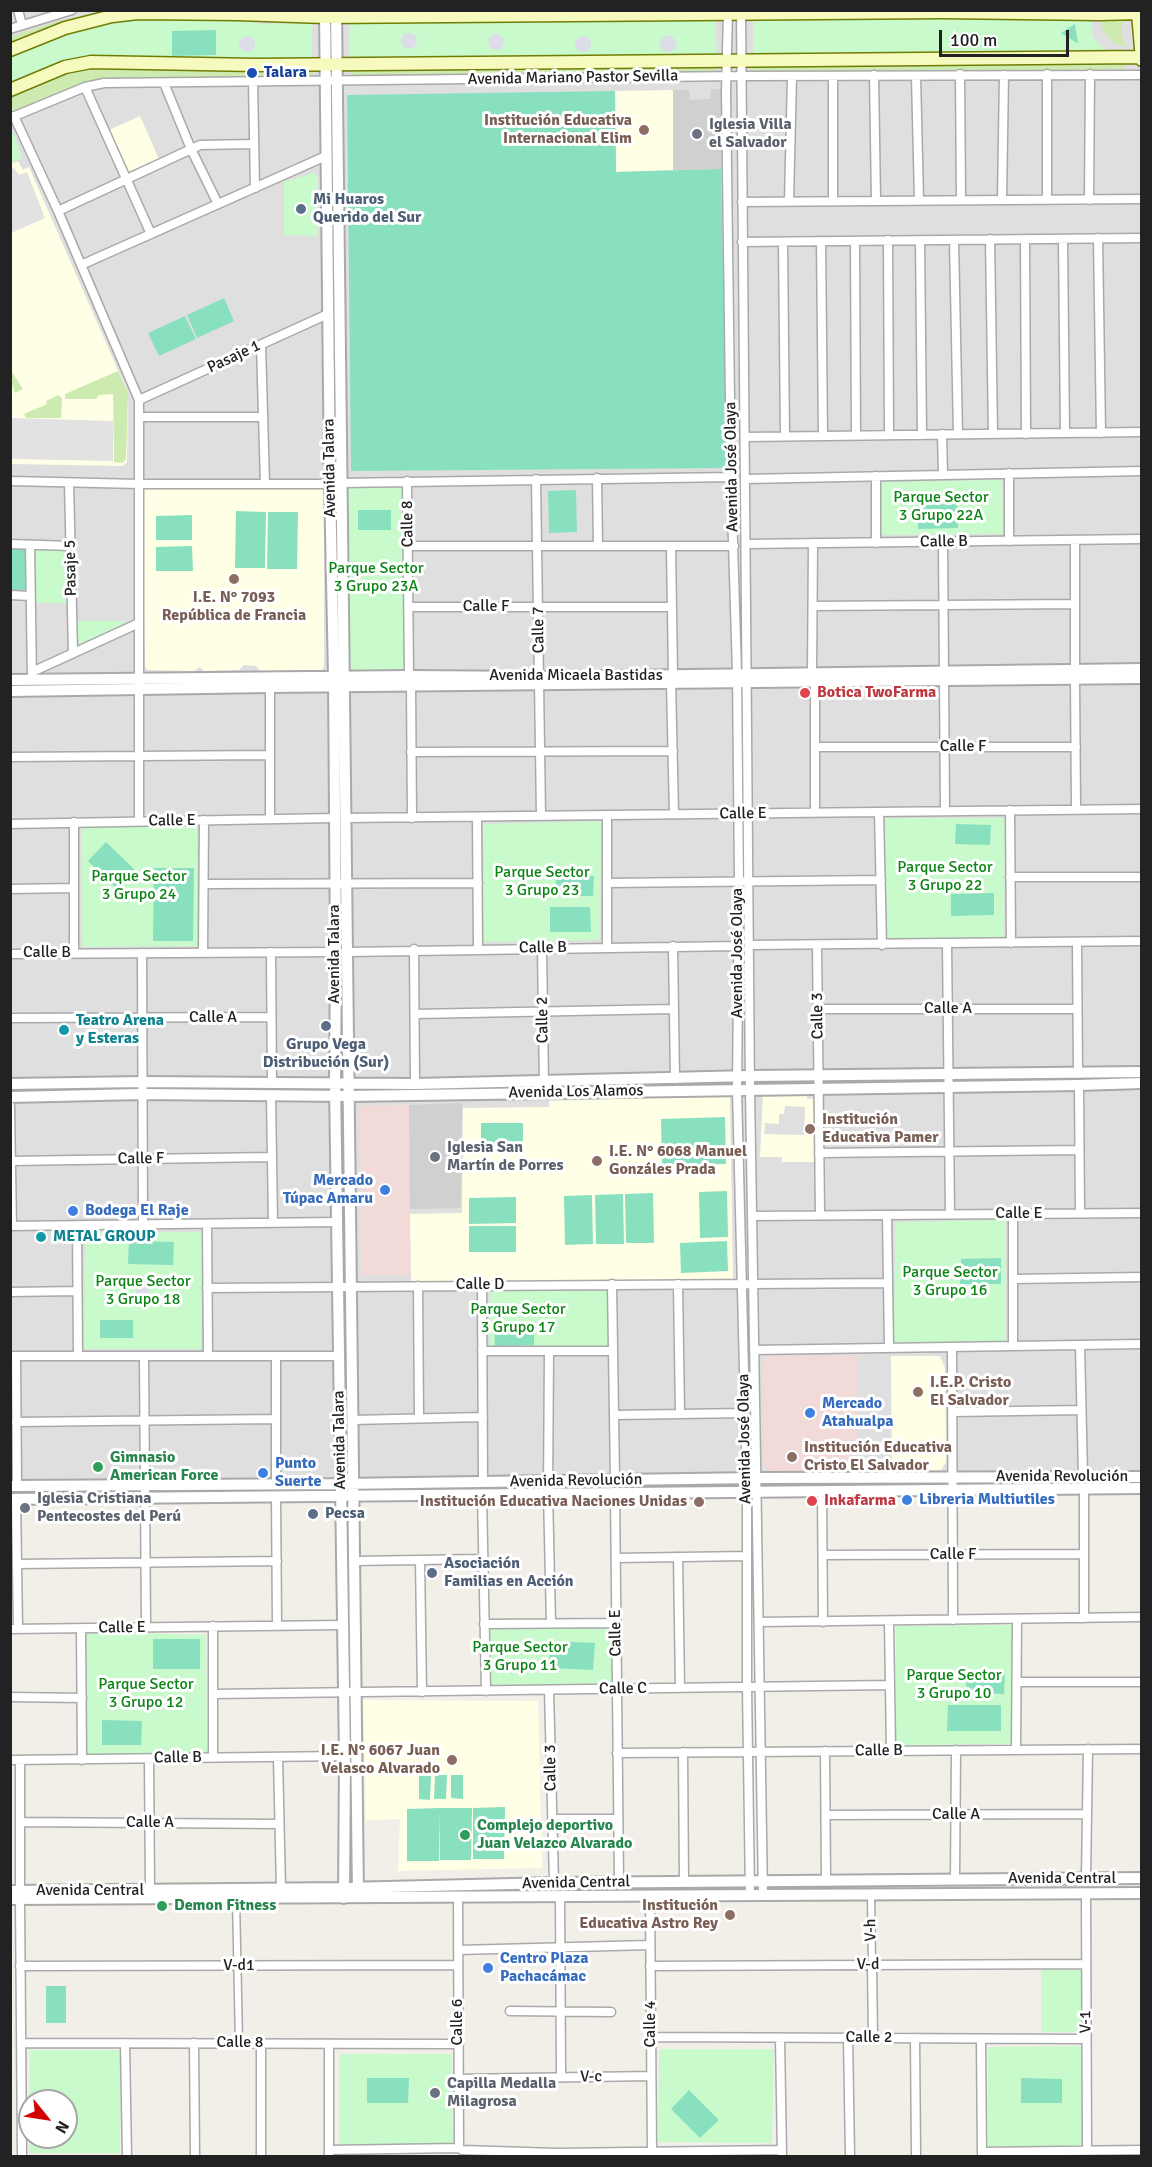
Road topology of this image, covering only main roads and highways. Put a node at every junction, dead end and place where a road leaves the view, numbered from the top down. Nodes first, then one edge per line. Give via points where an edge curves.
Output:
1 (728, 12) edge
2 (741, 12) edge
3 (1139, 12) edge
4 (331, 14) edge
5 (10, 50) edge
6 (1141, 58) edge
7 (10, 90) edge

1 - 2 main road
1 - 4 main road
2 - 3 main road
3 - 6 main road
4 - 5 main road via 138,13 65,28
6 - 7 main road, Avenida Mariano Pastor Sevilla via 80,63

